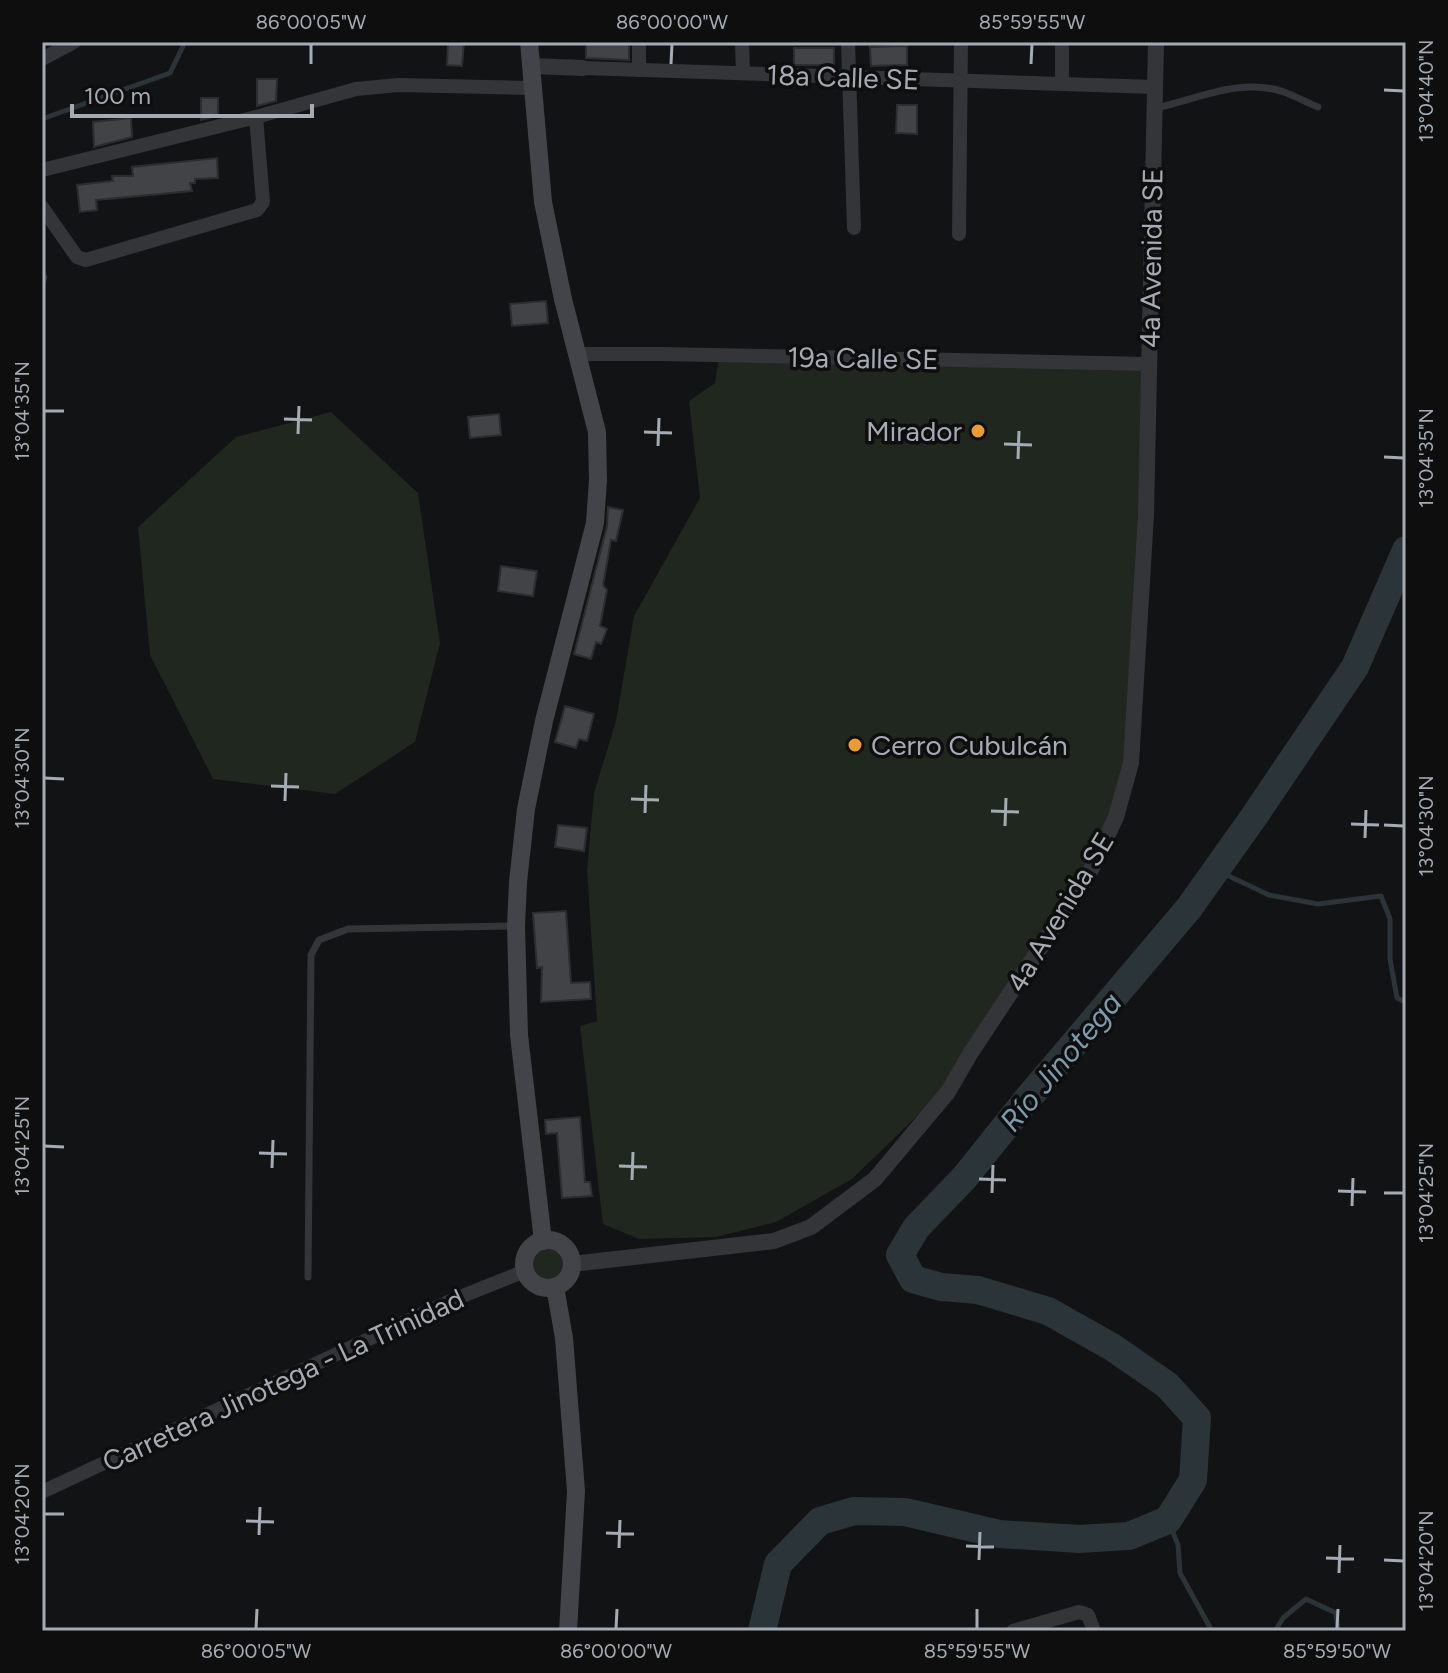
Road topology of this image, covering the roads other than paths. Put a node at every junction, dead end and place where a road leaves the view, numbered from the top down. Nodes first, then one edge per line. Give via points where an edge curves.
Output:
1 (74, 42) edge
2 (529, 42) edge
3 (639, 42) edge
4 (742, 42) edge
5 (848, 42) edge
6 (961, 42) edge
7 (1062, 42) edge
8 (1156, 42) edge
9 (42, 59) edge
10 (531, 66) junction
11 (583, 68) joint
12 (639, 70) junction
13 (743, 73) junction
14 (849, 77) junction
15 (962, 81) junction
16 (1062, 84) junction
17 (1155, 87) junction
18 (531, 88) junction
19 (1318, 107) dead end
20 (1154, 109) junction
21 (256, 117) junction
22 (42, 170) edge
23 (42, 207) edge
24 (854, 228) dead end
25 (959, 234) dead end
26 (578, 354) junction
27 (1149, 364) junction
28 (516, 926) junction
29 (543, 1241) junction
30 (572, 1264) junction
31 (525, 1271) junction
32 (308, 1277) dead end
33 (555, 1287) junction
34 (42, 1492) edge
35 (568, 1631) edge
36 (1013, 1631) edge
37 (1094, 1631) edge

1 - 9 street
2 - 10 main road
3 - 12 street
4 - 13 street
5 - 14 street
6 - 15 street
7 - 16 street
8 - 17 street, 4a Avenida SE
10 - 11 street, 18a Calle SE
10 - 18 main road
11 - 12 street, 18a Calle SE
12 - 13 street, 18a Calle SE
13 - 14 street, 18a Calle SE
14 - 15 street, 18a Calle SE
14 - 24 street
15 - 16 street, 18a Calle SE
15 - 25 street
16 - 17 street, 18a Calle SE
17 - 20 street, 4a Avenida SE
18 - 21 street via 356,89
18 - 26 main road via 543,202
19 - 20 lane via 1257,86
20 - 27 street, 4a Avenida SE
21 - 22 street
21 - 23 street via 263,202 257,210 86,260 77,257
26 - 27 street, 19a Calle SE
26 - 28 main road via 597,432 595,523 552,681 526,809
27 - 30 street, 4a Avenida SE via 1131,763 1116,817 1089,874 948,1092 875,1179 811,1227 774,1241
28 - 29 main road via 519,1035
28 - 32 lane via 348,929 319,940 311,955
29 - 30 main road via 563,1246
29 - 31 main road via 530,1249
30 - 33 main road via 567,1279
31 - 33 main road via 537,1285
31 - 34 street, Carretera Jinotega - La Trinidad
33 - 35 main road via 576,1491
36 - 37 street via 1079,1612 1088,1615

